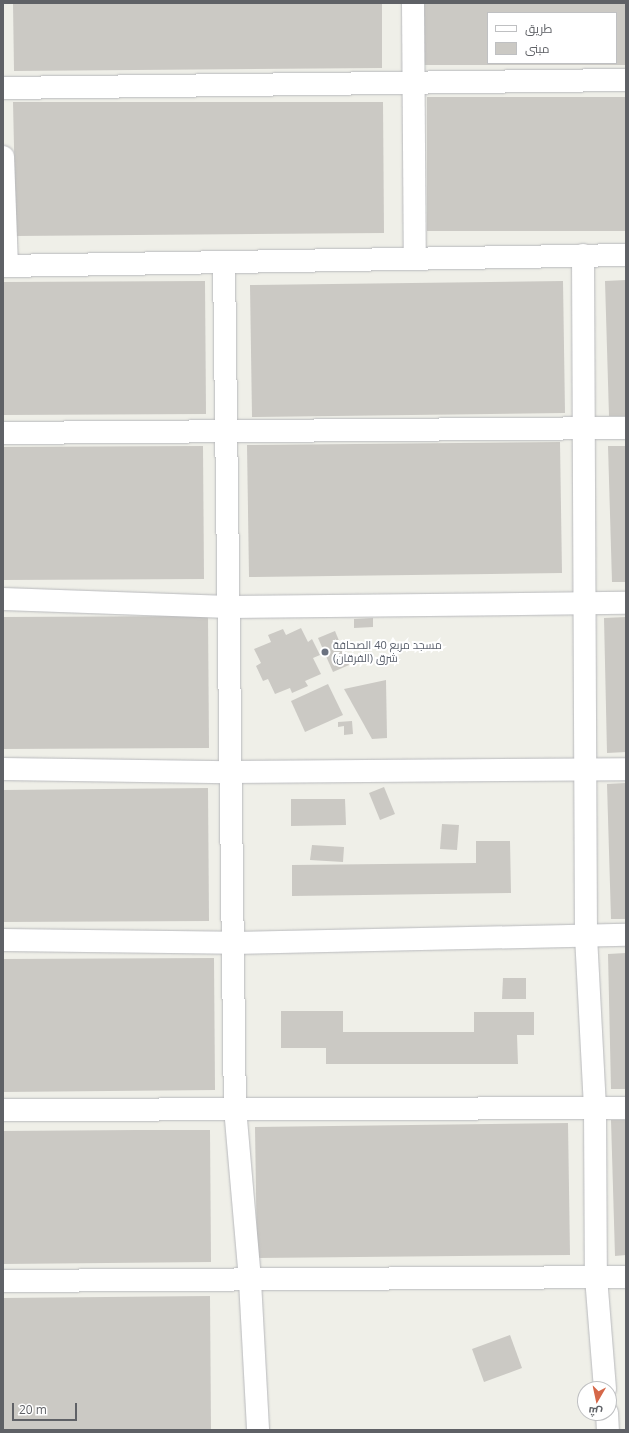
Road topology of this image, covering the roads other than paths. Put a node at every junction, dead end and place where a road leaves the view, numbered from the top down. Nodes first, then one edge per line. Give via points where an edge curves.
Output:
1 (413, 3) edge
2 (626, 80) edge
3 (414, 82) junction
4 (3, 88) edge
5 (3, 157) edge
6 (626, 255) edge
7 (583, 256) junction
8 (415, 258) junction
9 (224, 262) junction
10 (5, 266) edge
11 (584, 428) junction
12 (626, 428) edge
13 (226, 431) junction
14 (3, 433) edge
15 (3, 599) edge
16 (626, 603) edge
17 (584, 604) junction
18 (228, 607) junction
19 (3, 769) edge
20 (626, 769) edge
21 (585, 770) junction
22 (229, 772) junction
23 (626, 935) edge
24 (586, 936) junction
25 (3, 940) edge
26 (233, 943) junction
27 (235, 1108) junction
28 (626, 1108) edge
29 (595, 1109) junction
30 (3, 1110) edge
31 (596, 1277) junction
32 (626, 1277) edge
33 (3, 1281) edge
34 (250, 1281) junction
35 (604, 1381) edge
36 (258, 1430) edge

1 - 3 street
2 - 3 street
3 - 4 street
3 - 8 street
5 - 10 street
6 - 7 street
7 - 8 street
7 - 11 street
8 - 9 street
9 - 10 street
9 - 13 street
11 - 12 street
11 - 13 street
11 - 17 street
13 - 14 street
13 - 18 street
15 - 18 street
16 - 17 street
17 - 18 street
17 - 21 street
18 - 22 street
19 - 22 street
20 - 21 street
21 - 22 street
21 - 24 street
22 - 26 street
23 - 24 street
24 - 26 street
24 - 29 street
25 - 26 street
26 - 27 street
27 - 29 street
27 - 30 street
27 - 34 street
28 - 29 street
29 - 31 street
31 - 32 street
31 - 34 street
31 - 35 street
33 - 34 street
34 - 36 street

